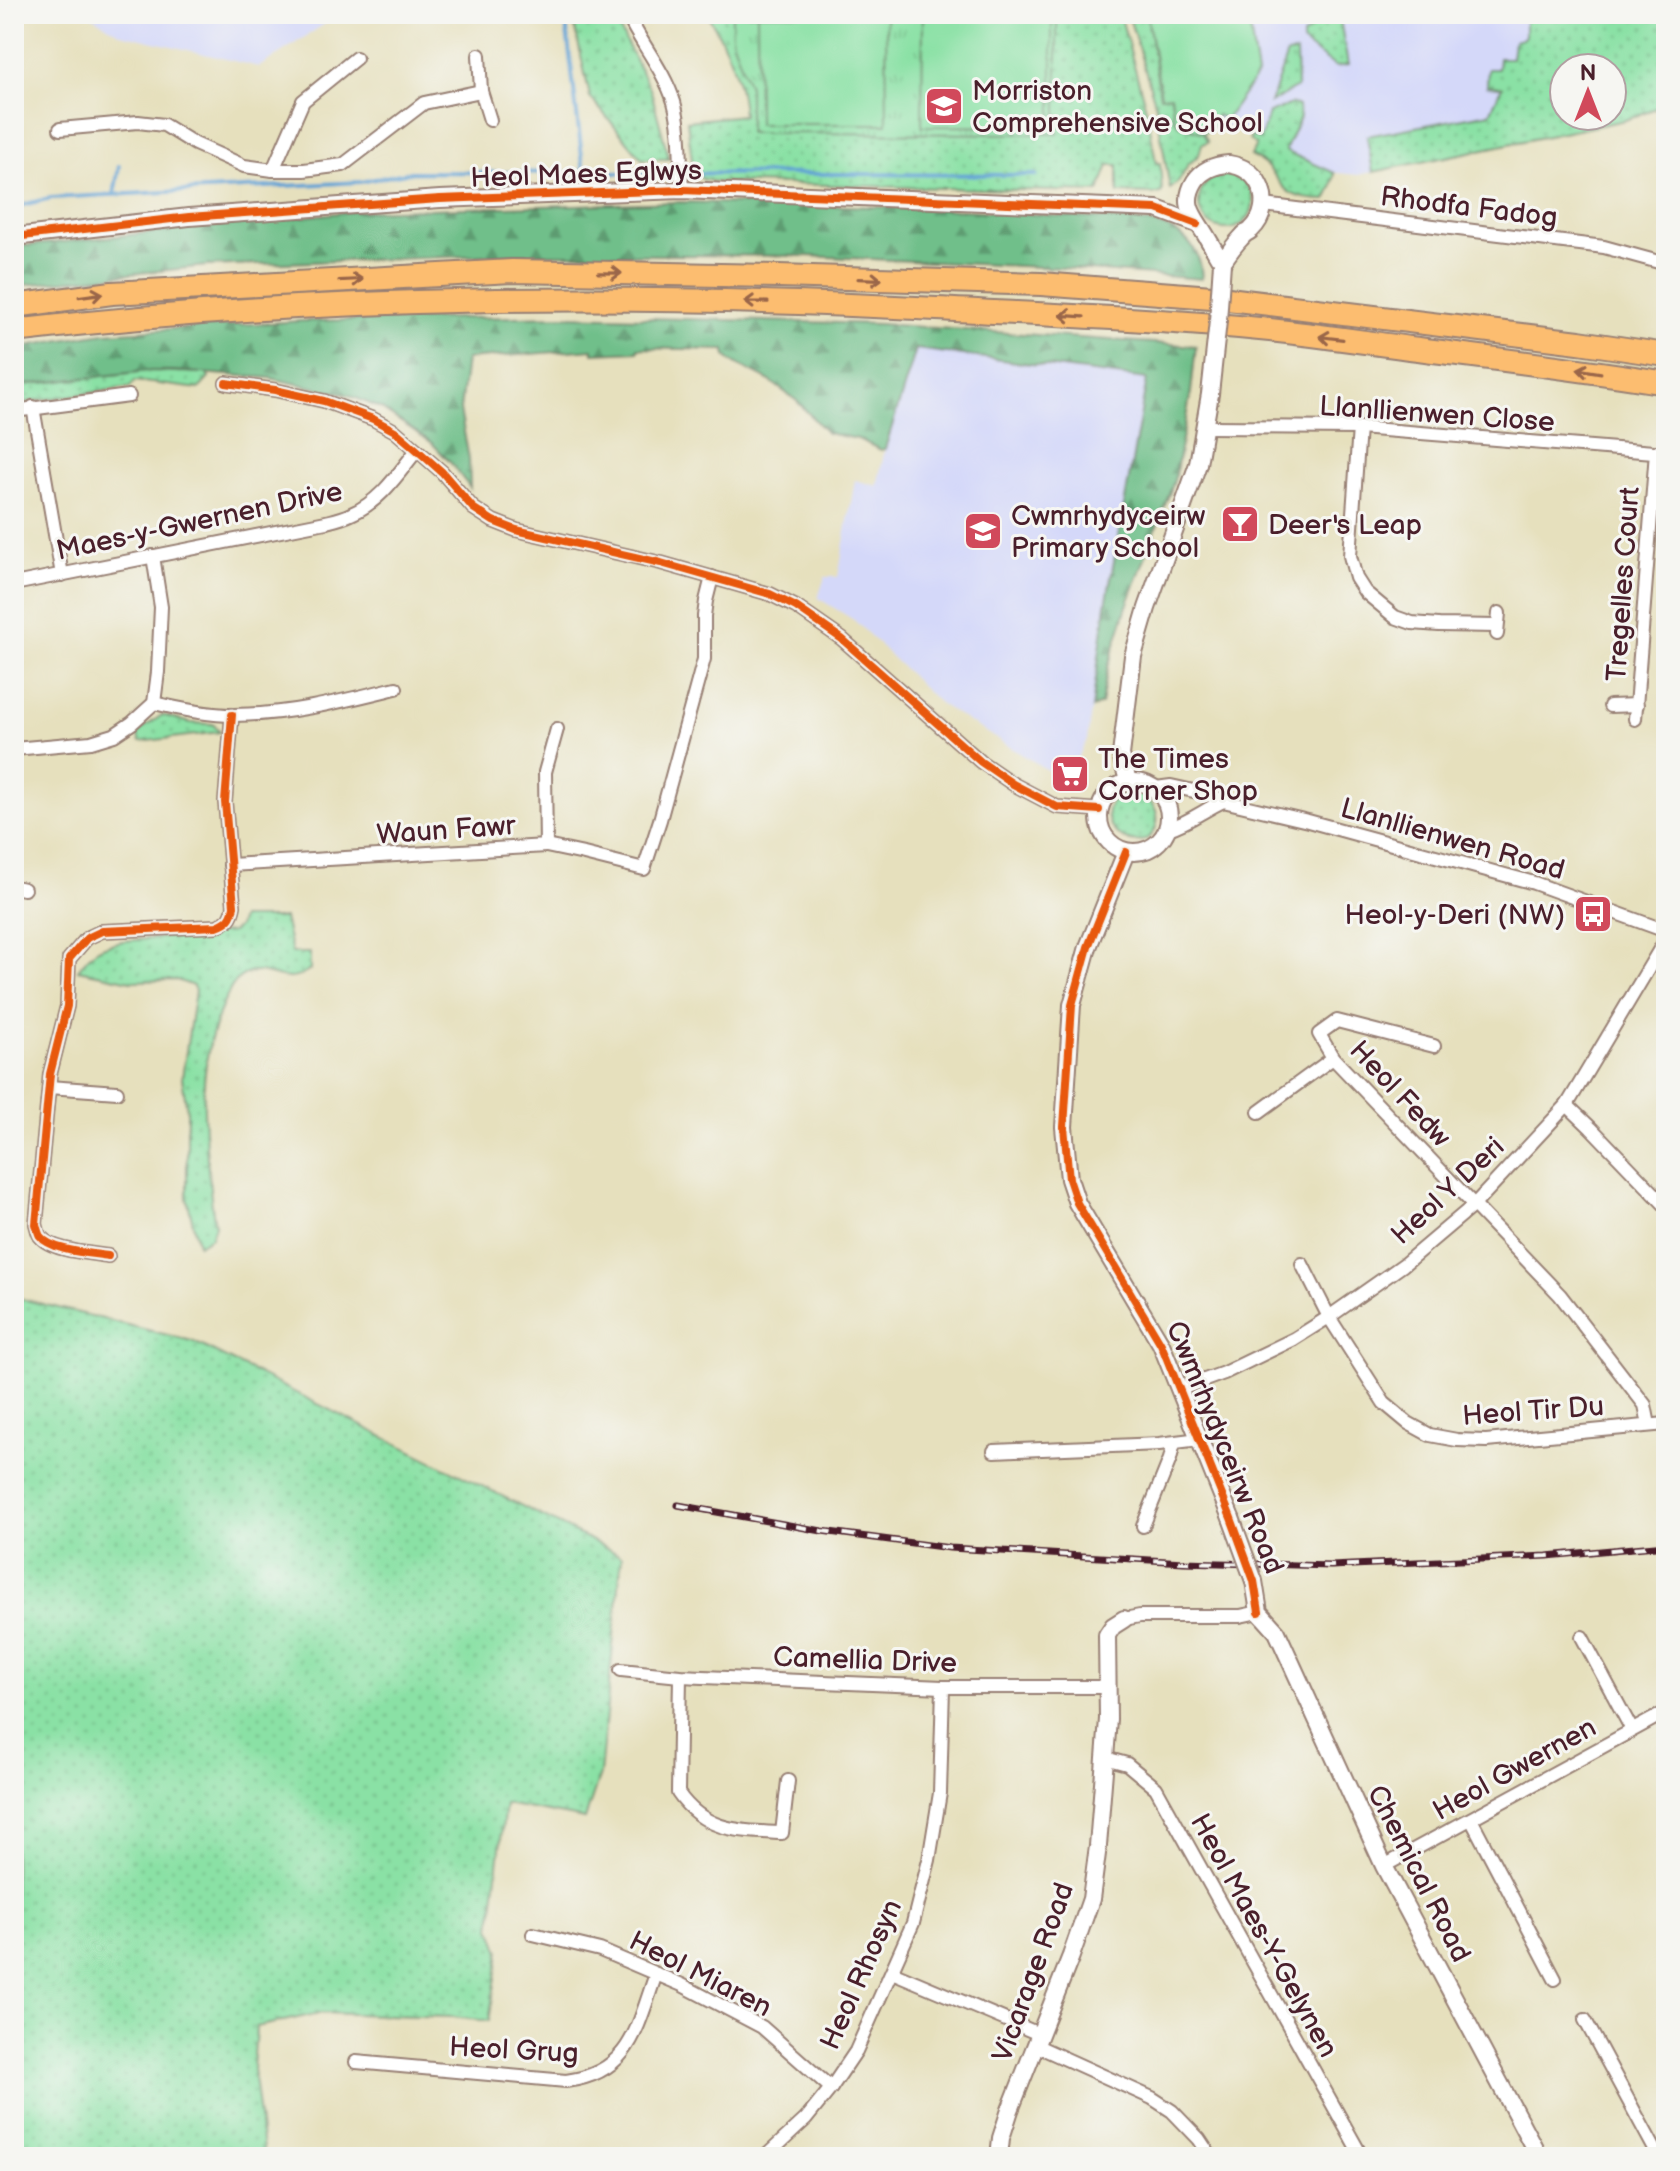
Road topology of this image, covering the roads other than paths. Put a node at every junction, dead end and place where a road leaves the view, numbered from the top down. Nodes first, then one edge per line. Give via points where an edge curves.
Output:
1 (627, 14) edge
2 (479, 55) dead end
3 (356, 58) dead end
4 (481, 91) junction
5 (490, 120) dead end
6 (60, 129) dead end
7 (273, 170) junction
8 (682, 190) junction
9 (1191, 192) junction
10 (1264, 205) junction
11 (1157, 209) junction
12 (1200, 227) junction
13 (1244, 235) junction
14 (14, 237) edge
15 (1222, 263) junction
16 (1666, 264) edge
17 (14, 306) edge
18 (14, 331) edge
19 (1666, 355) edge
20 (226, 383) dead end
21 (1666, 383) edge
22 (129, 396) dead end
23 (33, 407) junction
24 (14, 411) edge
25 (1205, 427) junction
26 (1359, 428) junction
27 (417, 450) junction
28 (1661, 453) edge
29 (153, 556) junction
30 (62, 575) junction
31 (712, 577) junction
32 (14, 584) edge
33 (1498, 624) dead end
34 (396, 688) dead end
35 (154, 703) junction
36 (1637, 705) junction
37 (1610, 706) dead end
38 (232, 715) junction
39 (1635, 719) dead end
40 (557, 729) dead end
41 (14, 749) edge
42 (1128, 781) junction
43 (1156, 788) junction
44 (1223, 801) junction
45 (1099, 810) junction
46 (1168, 829) junction
47 (546, 846) junction
48 (1126, 852) junction
49 (230, 865) junction
50 (1666, 931) edge
51 (1666, 939) edge
52 (1434, 1046) dead end
53 (1333, 1058) junction
54 (49, 1087) junction
55 (117, 1092) dead end
56 (1567, 1105) junction
57 (1259, 1112) dead end
58 (1474, 1205) junction
59 (1666, 1206) edge
60 (108, 1256) dead end
61 (1302, 1264) dead end
62 (1329, 1317) junction
63 (1180, 1389) junction
64 (1666, 1424) edge
65 (1649, 1425) junction
66 (1200, 1439) junction
67 (1174, 1443) junction
68 (994, 1451) dead end
69 (1143, 1526) dead end
70 (1259, 1612) junction
71 (1124, 1619) joint
72 (1582, 1637) dead end
73 (621, 1670) dead end
74 (680, 1676) junction
75 (943, 1687) junction
76 (1108, 1687) junction
77 (1666, 1712) edge
78 (1632, 1730) junction
79 (1105, 1758) junction
80 (788, 1781) dead end
81 (1471, 1819) junction
82 (1384, 1866) junction
83 (533, 1934) dead end
84 (892, 1972) junction
85 (656, 1974) junction
86 (1555, 1979) dead end
87 (1585, 2020) dead end
88 (1037, 2040) junction
89 (356, 2062) dead end
90 (831, 2088) junction
91 (765, 2157) edge
92 (999, 2157) edge
93 (1211, 2157) edge
94 (1362, 2157) edge
95 (1539, 2157) edge
96 (1659, 2157) edge

1 - 8 street via 674,104
2 - 4 street
3 - 7 street via 303,101
4 - 5 street
4 - 7 street via 424,103 343,165
6 - 7 street via 164,125 244,166
8 - 11 street, Heol Maes Eglwys
8 - 14 street, Heol Maes Eglwys via 354,205
9 - 10 street, Heol Maes Eglwys via 1205,171 1229,164 1256,179
9 - 11 street, Heol Maes Eglwys
9 - 12 street via 1190,209
10 - 13 street via 1257,223
10 - 16 street, Rhodfa Fadog via 1604,247
11 - 12 street, Heol Maes Eglwys
12 - 13 street, Heol Maes Eglwys via 1218,238
12 - 15 street
13 - 15 street
15 - 25 street, bridge
17 -> 19 highway via 112,293 512,271 1041,284 1212,297
21 -> 18 highway via 1268,330 806,302 521,298 298,306
20 - 27 street via 346,408 395,431
22 - 23 street
23 - 24 street
23 - 30 street
25 - 26 street, Llanllienwen Close
25 - 42 street via 1198,464 1133,656 1121,755
26 - 28 street, Llanllienwen Close
26 - 33 street via 1350,556 1365,592 1395,617 1412,623
27 - 29 street, Maes-y-Gwernen Drive via 384,491 352,514
27 - 31 street via 473,508 493,521
28 - 36 street, Tregelles Court
29 - 30 street, Maes-y-Gwernen Drive
29 - 35 street via 161,607
30 - 32 street, Maes-y-Gwernen Drive
31 - 45 street via 796,607 842,639 1013,784 1057,807
31 - 47 street via 704,659 644,869
34 - 38 street via 305,709
35 - 38 street
35 - 41 street via 114,735
36 - 37 street
36 - 39 street, Tregelles Court
38 - 49 street via 225,802
40 - 47 street, Waun Fawr via 545,772
42 - 43 street
42 - 45 street via 1109,791
43 - 44 street, Llanllienwen Road via 1171,786
43 - 46 street via 1165,799
44 - 46 street
44 - 50 street, Llanllienwen Road via 1534,883
45 - 48 street via 1104,837
46 - 48 street via 1143,852
47 - 49 street, Waun Fawr
48 - 63 street, Cwmrhydyceirw Road via 1088,947 1072,1005 1066,1153 1077,1203 1161,1344
49 - 54 street via 234,906 226,923 102,931 87,938 69,959 67,1006
51 - 56 street, Heol Y Deri
52 - 53 street, Heol Fedw via 1337,1021 1319,1034
53 - 57 street
53 - 58 street, Heol Fedw
54 - 55 street
54 - 60 street via 38,1230 59,1247
56 - 58 street, Heol Y Deri
56 - 59 street
58 - 62 street, Heol Y Deri via 1403,1265
58 - 65 street, Heol Fedw via 1560,1295 1645,1405
61 - 62 street, Heol Tir Du
62 - 63 street, Heol Y Deri via 1224,1373
62 - 65 street, Heol Tir Du via 1384,1403 1430,1435 1486,1441
63 - 66 street, Cwmrhydyceirw Road
64 - 65 street, Heol Tir Du
66 - 67 street
66 - 70 street, Cwmrhydyceirw Road, bridge via 1254,1581
67 - 68 street
67 - 69 street
70 - 71 street
70 - 82 street, Chemical Road via 1277,1632
71 - 76 street, Vicarage Road via 1107,1635
72 - 78 street
73 - 74 street, Camellia Drive
74 - 75 street, Camellia Drive
74 - 80 street via 678,1793 688,1807 731,1830 782,1833
75 - 76 street, Camellia Drive
75 - 84 street, Heol Rhosyn via 940,1793 929,1860 913,1923
76 - 79 street, Vicarage Road
77 - 78 street, Heol Gwernen
78 - 81 street, Heol Gwernen
79 - 88 street, Vicarage Road via 1091,1899
79 - 94 street, Heol Maes-Y-Gelynen via 1127,1764 1156,1788
81 - 82 street, Heol Gwernen
81 - 86 street
82 - 95 street, Chemical Road
83 - 85 street, Heol Miaren via 600,1950
84 - 88 street
84 - 90 street, Heol Rhosyn via 856,2051
85 - 89 street, Heol Grug via 625,2051 585,2079
85 - 90 street, Heol Miaren via 762,2027
87 - 96 street
88 - 92 street, Vicarage Road via 1010,2110
88 - 93 street via 1172,2111
90 - 91 street, Heol Rhosyn

